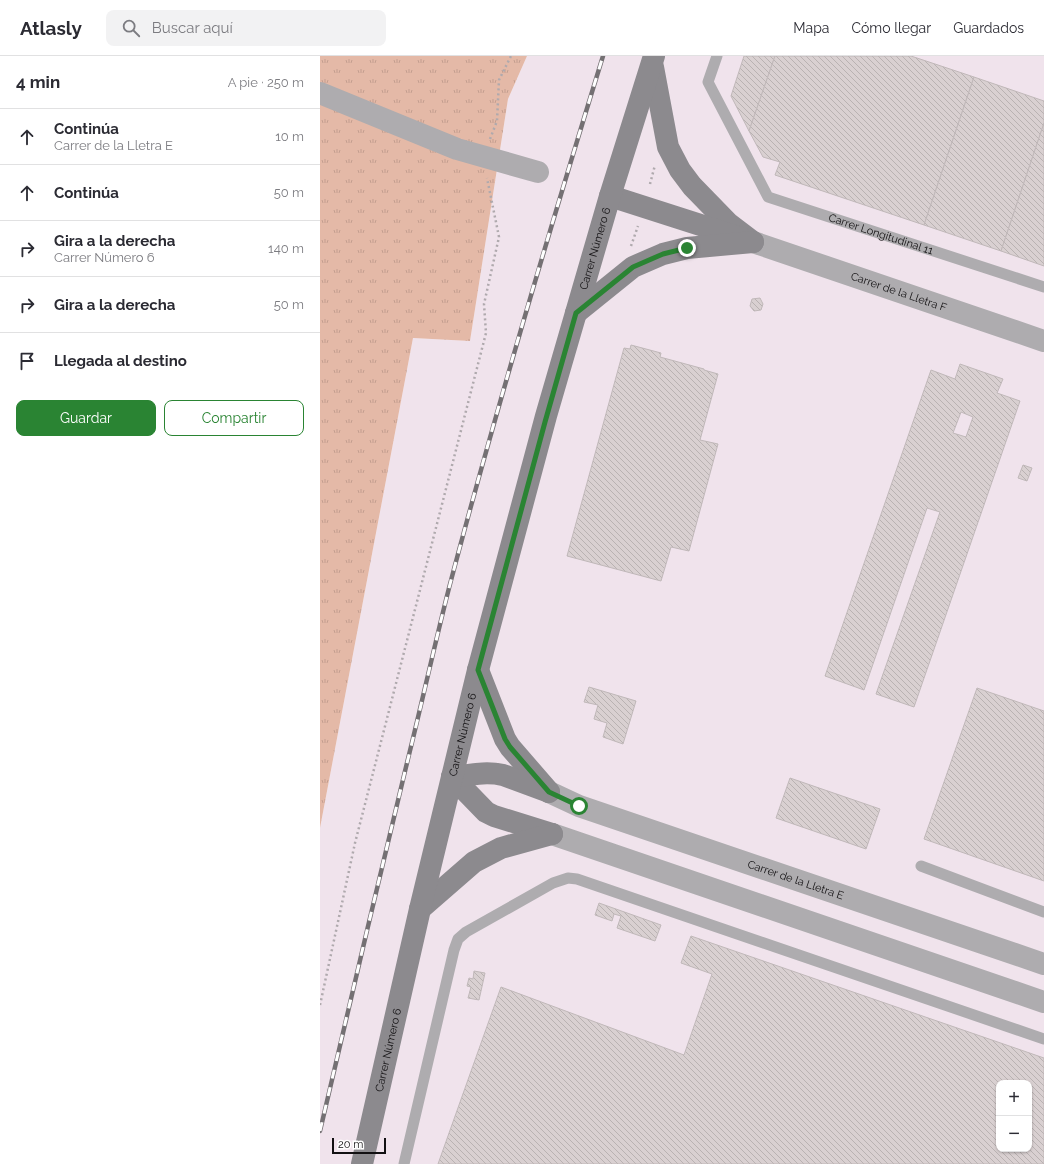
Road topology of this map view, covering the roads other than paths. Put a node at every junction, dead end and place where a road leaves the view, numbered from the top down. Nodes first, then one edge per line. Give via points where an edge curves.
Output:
1 (717, 56) edge
2 (653, 59) edge
3 (320, 93) edge
4 (538, 172) dead end
5 (610, 196) junction
6 (753, 242) junction
7 (1044, 287) edge
8 (576, 313) junction
9 (1044, 341) edge
10 (478, 670) junction
11 (452, 777) junction
12 (549, 792) junction
13 (552, 834) junction
14 (921, 866) dead end
15 (420, 909) junction
16 (1044, 912) edge
17 (1044, 964) edge
18 (1044, 1002) edge
19 (1044, 1039) edge
20 (362, 1164) edge
21 (404, 1164) edge

1 - 7 lane, Carrer Longitudinal 11 via 708,82 768,197
2 - 5 main road, Carrer Número 6
2 - 6 main road via 668,147 680,170 728,223
3 - 4 street via 457,149
5 - 6 main road
5 - 8 main road, Carrer Número 6
6 - 8 main road via 687,248 663,254 633,267
6 - 9 street, Carrer de la Lletra F
8 - 10 main road, Carrer Número 6
10 - 11 main road, Carrer Número 6
10 - 12 main road via 505,739
11 - 12 main road via 496,773
11 - 13 main road via 486,812
11 - 15 main road, Carrer Número 6
12 - 17 street, Carrer de la Lletra E via 579,806
13 - 15 main road via 501,848 474,862
13 - 18 street
14 - 16 lane
15 - 20 main road, Carrer Número 6
19 - 21 lane via 585,881 568,878 553,883 458,939

